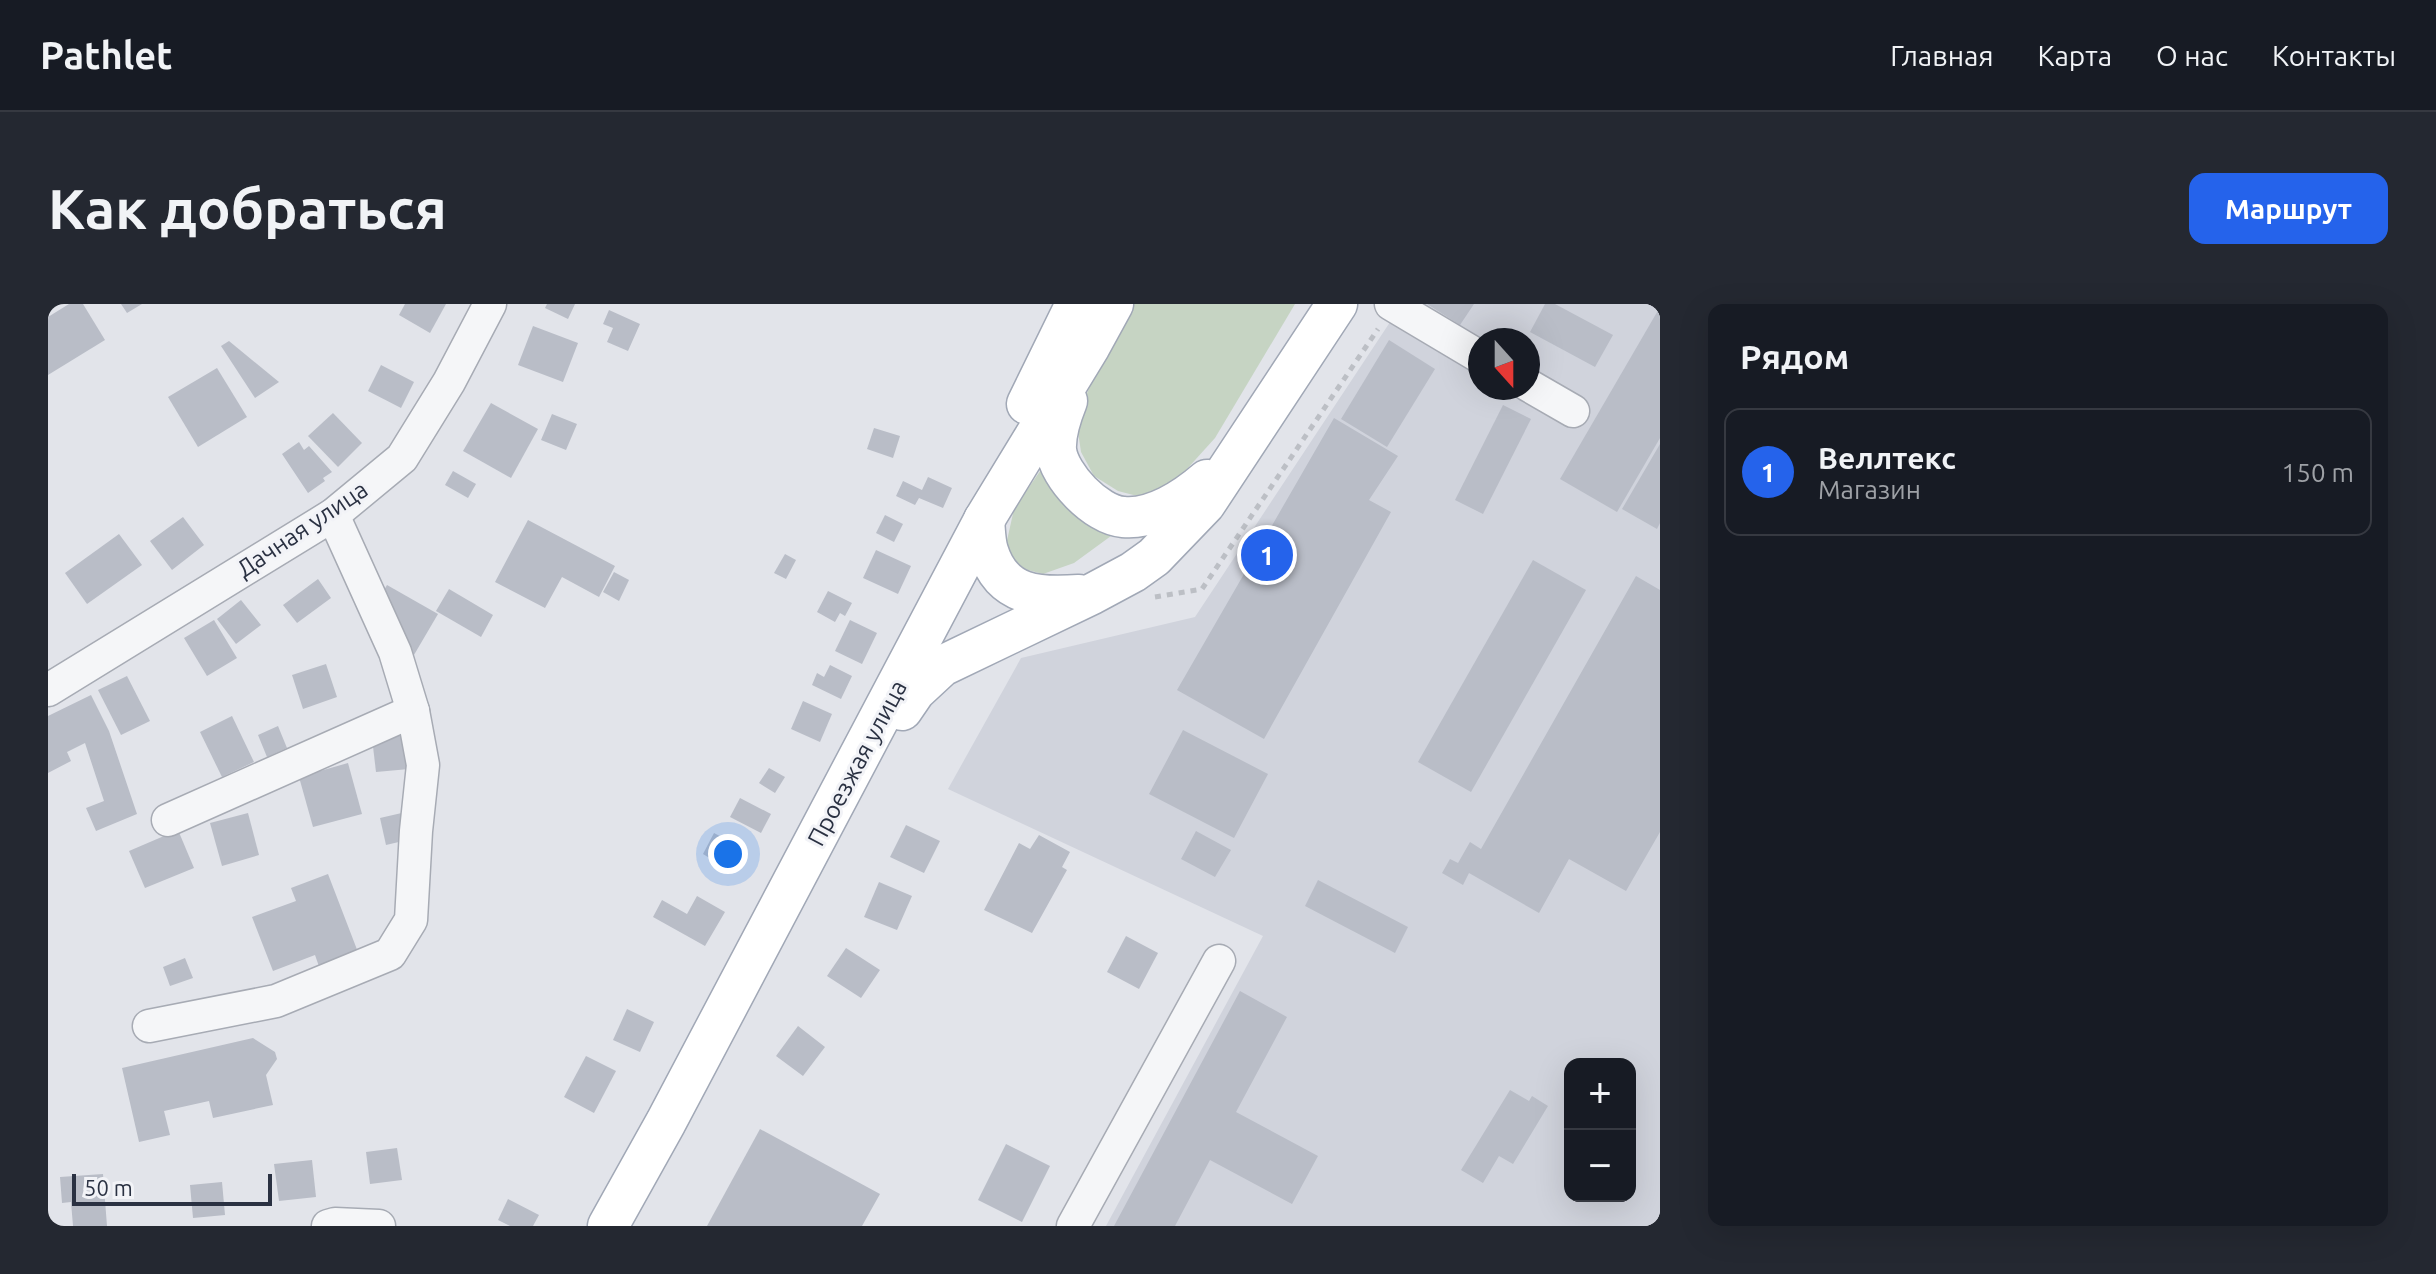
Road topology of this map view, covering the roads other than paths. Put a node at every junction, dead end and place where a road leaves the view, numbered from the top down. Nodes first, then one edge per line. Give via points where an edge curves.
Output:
1 (490, 304) edge
2 (1076, 304) edge
3 (1113, 304) edge
4 (1337, 304) edge
5 (1386, 314) edge
6 (1090, 346) junction
7 (1468, 352) edge
8 (1540, 392) edge
9 (1573, 411) dead end
10 (1243, 449) junction
11 (1007, 485) junction
12 (333, 515) junction
13 (984, 520) junction
14 (1092, 594) junction
15 (48, 690) edge
16 (413, 711) junction
17 (854, 767) junction
18 (168, 820) dead end
19 (1219, 961) dead end
20 (149, 1026) dead end
21 (328, 1226) edge
22 (379, 1226) edge
23 (608, 1226) edge
24 (1073, 1226) edge

1 - 12 street, Дачная улица via 402,458
2 - 11 main road via 1022,414
3 - 6 main road, Проезжая улица
4 - 10 main road
5 - 7 street
6 - 10 main road via 1065,406 1056,452 1074,484 1100,511 1123,517 1153,514 1197,489
6 - 11 main road, Проезжая улица
8 - 9 street
10 - 14 main road via 1205,504 1154,557
11 - 13 main road, Проезжая улица
12 - 15 street, Дачная улица
12 - 16 street via 395,652
13 - 14 main road via 988,551 999,573 1016,589 1050,597
13 - 17 main road, Проезжая улица
14 - 17 main road via 942,666
16 - 18 street
16 - 20 street via 423,765 411,920 390,954 276,1001
17 - 23 main road, Проезжая улица
19 - 24 street
21 - 22 street

